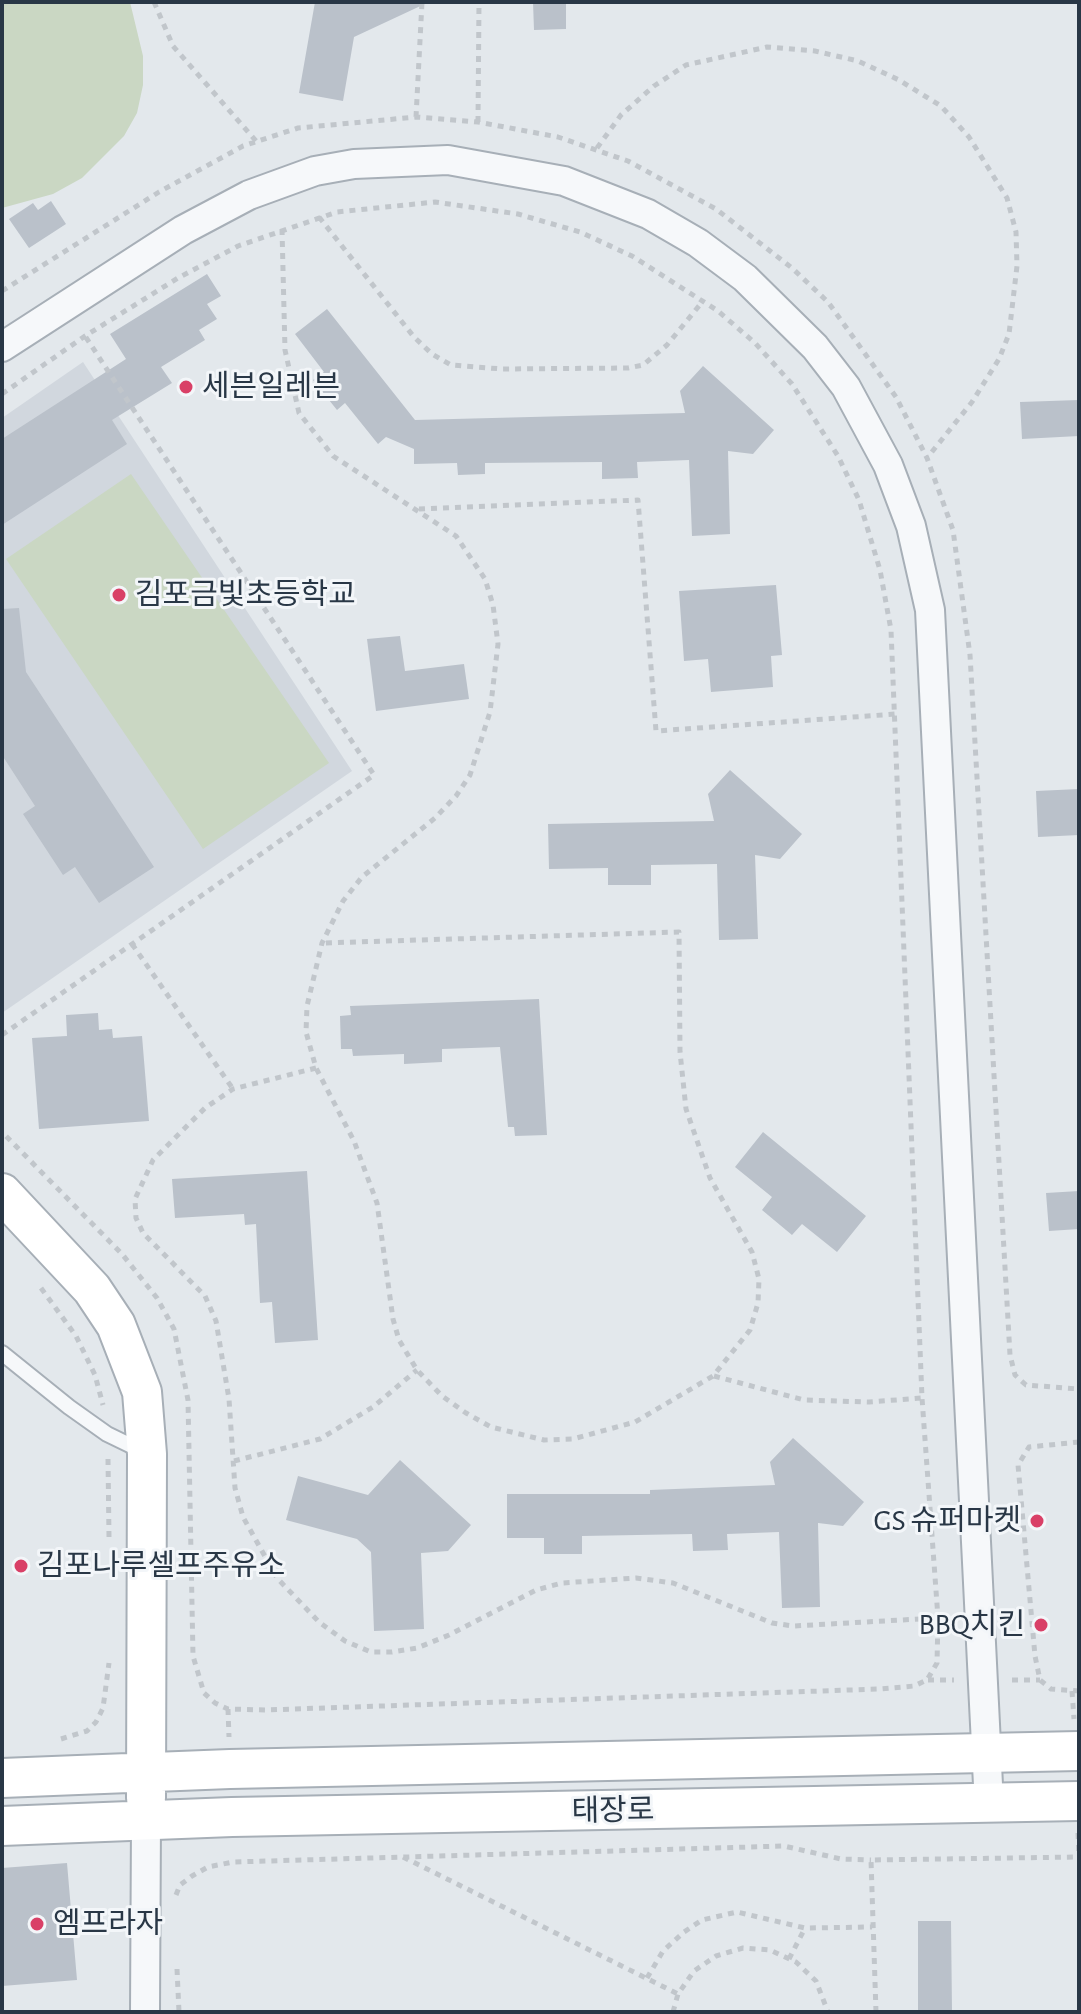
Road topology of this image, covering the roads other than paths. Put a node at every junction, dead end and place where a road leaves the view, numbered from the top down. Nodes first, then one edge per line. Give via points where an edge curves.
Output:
1 (2, 347) edge
2 (2, 1193) edge
3 (2, 1353) edge
4 (147, 1454) junction
5 (1079, 1751) edge
6 (986, 1755) junction
7 (147, 1773) junction
8 (2, 1778) edge
9 (1079, 1801) edge
10 (989, 1805) junction
11 (146, 1821) junction
12 (2, 1826) edge
13 (145, 2012) edge

1 - 6 street via 183,230 249,195 315,171 354,164 448,160 564,181 661,221 754,286 815,347 846,387 888,465 911,526 930,610
2 - 4 street via 63,1254 116,1325 142,1392
3 - 4 lane via 107,1434
4 - 7 street
5 - 6 street
6 - 7 street
6 - 10 street
7 - 8 street
7 - 11 street
9 - 10 street, 태장로
10 - 11 street, 태장로
11 - 12 street, 태장로
11 - 13 street

